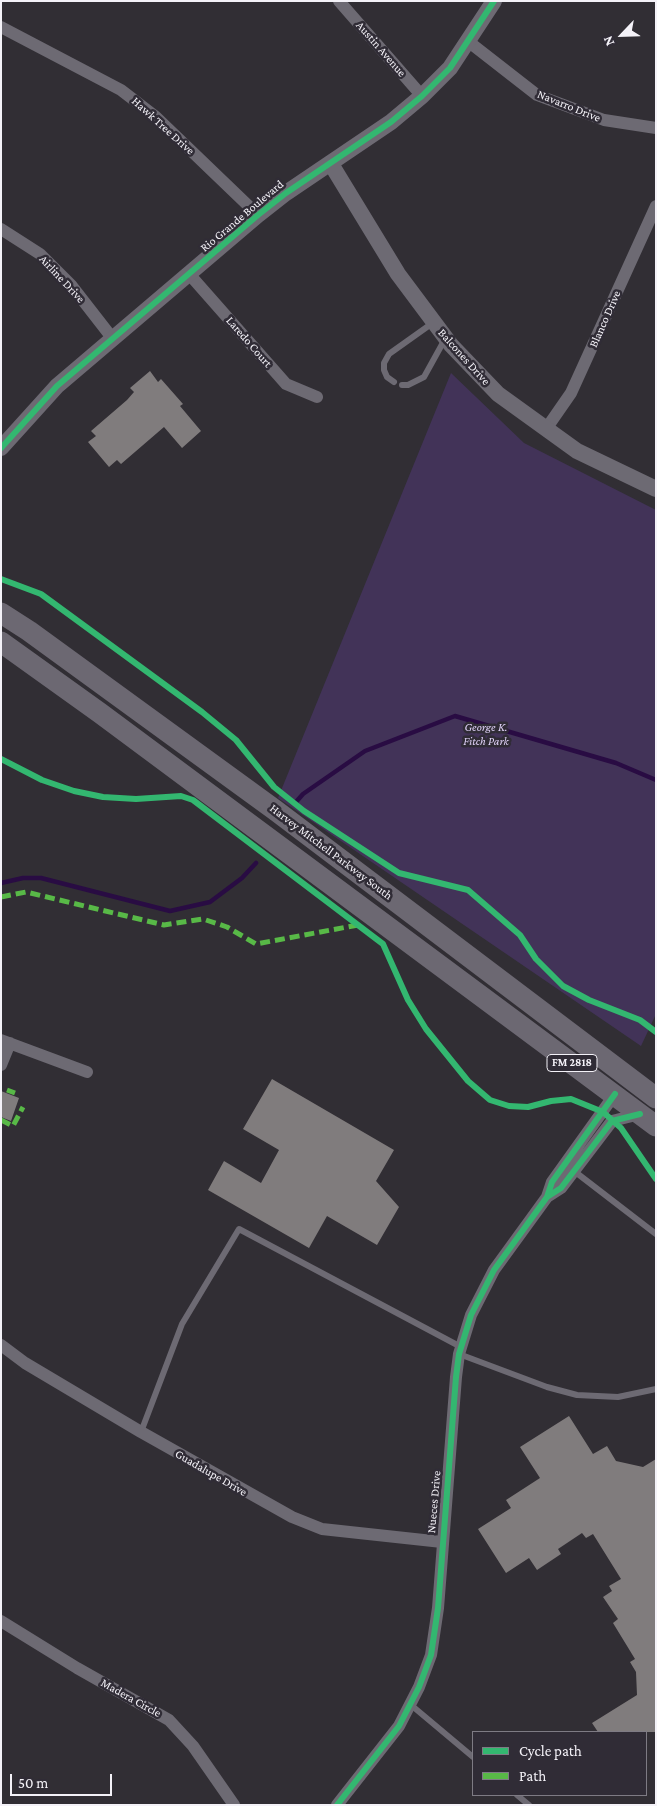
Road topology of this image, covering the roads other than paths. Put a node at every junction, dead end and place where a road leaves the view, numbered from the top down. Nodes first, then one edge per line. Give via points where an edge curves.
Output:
1 (339, 1) edge
2 (494, 1) edge
3 (1, 27) edge
4 (469, 42) junction
5 (422, 96) junction
6 (656, 128) edge
7 (331, 164) junction
8 (656, 206) edge
9 (258, 215) junction
10 (1, 228) edge
11 (190, 275) junction
12 (434, 322) junction
13 (446, 338) junction
14 (113, 339) junction
15 (394, 382) dead end
16 (402, 385) dead end
17 (317, 397) dead end
18 (546, 429) junction
19 (1, 448) edge
20 (656, 489) edge
21 (1, 613) edge
22 (1, 642) edge
23 (5, 1042) edge
24 (1, 1065) edge
25 (88, 1072) dead end
26 (614, 1094) junction
27 (653, 1095) edge
28 (648, 1120) edge
29 (574, 1171) junction
30 (547, 1197) junction
31 (656, 1234) edge
32 (1, 1344) edge
33 (460, 1351) junction
34 (656, 1389) edge
35 (141, 1432) junction
36 (442, 1542) junction
37 (1, 1621) edge
38 (412, 1705) junction
39 (472, 1756) edge
40 (518, 1796) edge
41 (234, 1805) edge
42 (337, 1805) edge
43 (529, 1805) edge

1 - 5 street, Austin Avenue
2 - 4 street, Rio Grande Boulevard
3 - 9 street, Hawk Tree Drive via 121,90 156,117
4 - 5 street, Rio Grande Boulevard via 450,68
4 - 6 street, Navarro Drive via 537,95 604,120
5 - 7 street, Rio Grande Boulevard
7 - 9 street, Rio Grande Boulevard
7 - 12 street, Balcones Drive via 398,274
8 - 18 street, Blanco Drive via 571,393
9 - 11 street, Rio Grande Boulevard
10 - 14 street, Airline Drive via 40,254 71,285
11 - 14 street, Rio Grande Boulevard
11 - 17 street, Laredo Court via 286,384
12 - 13 street, Balcones Drive
12 - 15 lane via 389,354 384,370
13 - 16 lane via 424,377
13 - 18 street, Balcones Drive via 498,394
14 - 19 street, Rio Grande Boulevard via 57,386
18 - 20 street, Balcones Drive via 577,452
21 - 27 highway, Harvey Mitchell Parkway South / FM 2818 via 275,810
22 - 26 highway, Harvey Mitchell Parkway South / FM 2818
23 - 24 street
23 - 25 street
26 - 27 highway via 626,1091
26 - 28 highway, Harvey Mitchell Parkway South / FM 2818
26 - 30 street, Nueces Drive via 552,1182
28 - 29 street, Nueces Drive via 612,1121
29 - 30 street, Nueces Drive via 561,1188
29 - 31 lane
30 - 33 street, Nueces Drive via 485,1284
32 - 35 street, Guadalupe Drive via 25,1363
33 - 34 lane via 547,1387 577,1395 618,1397
33 - 35 lane via 239,1229 182,1324
33 - 36 street, Nueces Drive
35 - 36 street, Guadalupe Drive via 274,1509 322,1528
36 - 38 street, Nueces Drive via 434,1641
37 - 41 street, Madera Circle via 169,1720 193,1746
38 - 39 lane
38 - 42 street, Nueces Drive via 374,1760
40 - 43 lane

